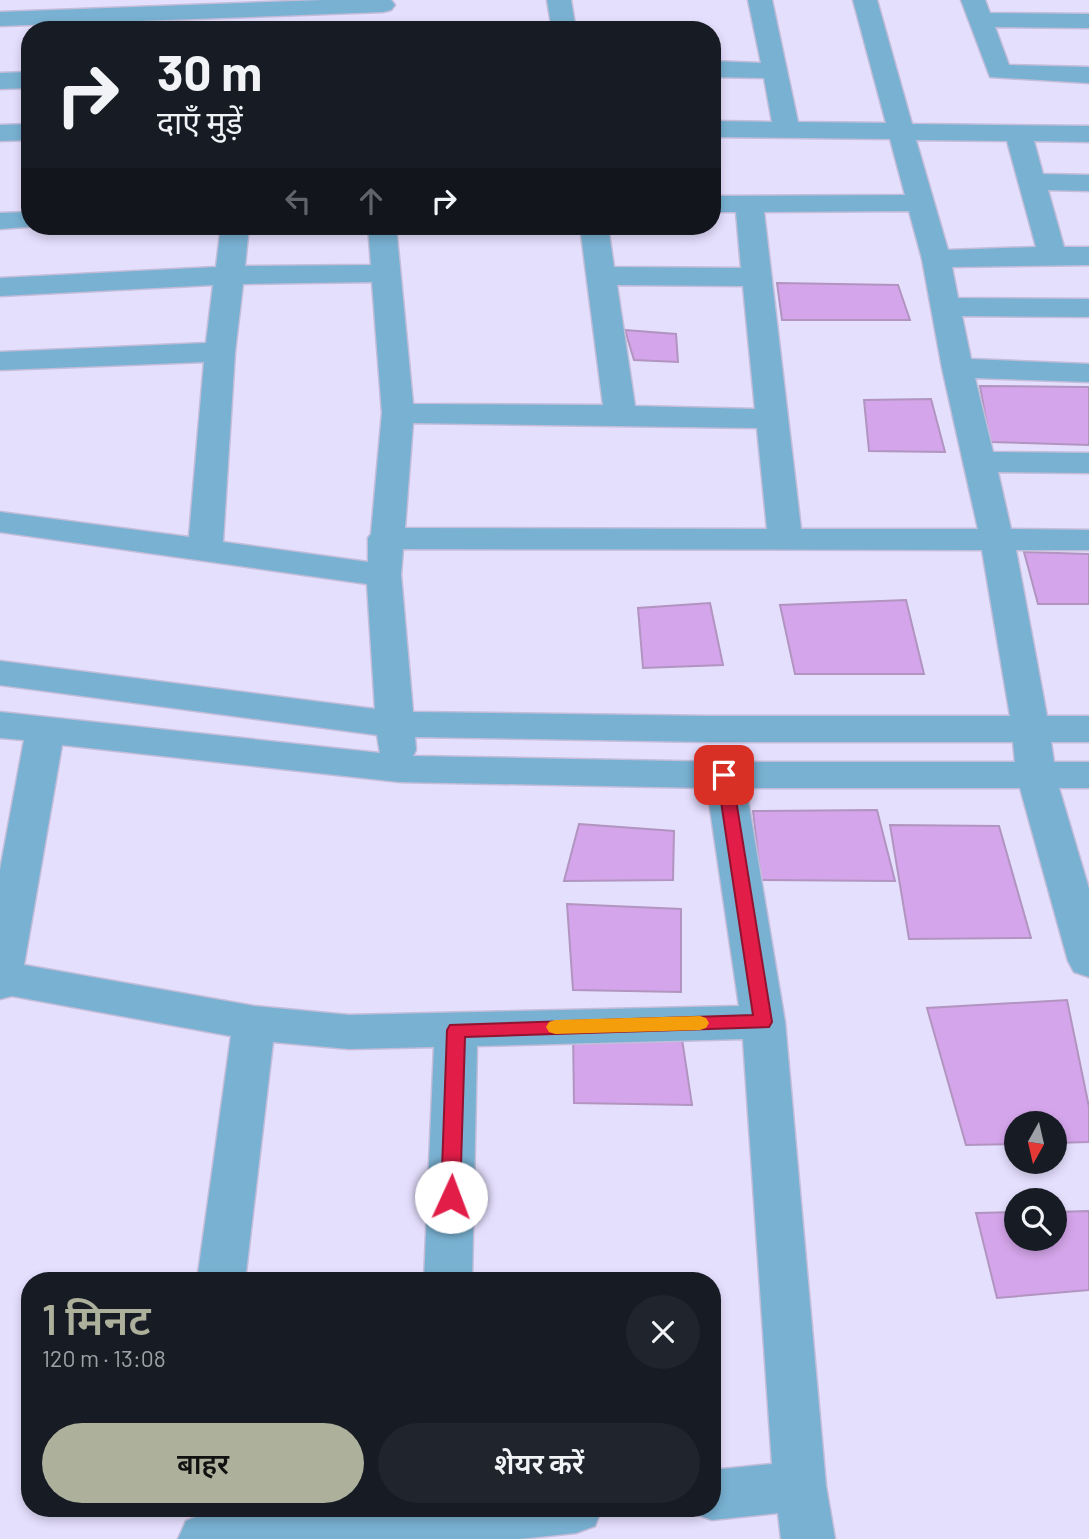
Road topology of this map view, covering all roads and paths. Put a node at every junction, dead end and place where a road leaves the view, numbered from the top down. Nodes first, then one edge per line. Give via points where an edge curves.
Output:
1 (559, 0) edge
2 (760, 0) edge
3 (865, 0) edge
4 (383, 3) edge
5 (977, 10) edge
6 (0, 19) edge
7 (251, 21) edge
8 (382, 21) edge
9 (562, 21) edge
10 (1089, 21) edge
11 (721, 69) edge
12 (774, 71) junction
13 (1089, 75) edge
14 (21, 80) edge
15 (0, 81) edge
16 (721, 129) edge
17 (787, 130) junction
18 (902, 131) junction
19 (21, 132) edge
20 (0, 133) edge
21 (1018, 133) junction
22 (1089, 134) edge
23 (1033, 181) junction
24 (1089, 183) edge
25 (922, 203) junction
26 (721, 204) edge
27 (749, 204) junction
28 (21, 220) edge
29 (0, 221) edge
30 (234, 235) edge
31 (383, 235) edge
32 (595, 235) edge
33 (1052, 254) junction
34 (1089, 256) edge
35 (936, 259) junction
36 (386, 273) junction
37 (231, 275) junction
38 (601, 276) junction
39 (757, 277) junction
40 (0, 287) edge
41 (944, 307) junction
42 (1089, 308) edge
43 (220, 352) junction
44 (0, 361) edge
45 (957, 368) junction
46 (1089, 373) edge
47 (398, 413) junction
48 (620, 415) junction
49 (772, 419) junction
50 (978, 462) junction
51 (1089, 463) edge
52 (0, 522) edge
53 (385, 538) junction
54 (785, 540) junction
55 (997, 540) junction
56 (1089, 540) edge
57 (205, 550) junction
58 (384, 575) junction
59 (0, 673) edge
60 (394, 724) junction
61 (0, 725) edge
62 (1031, 729) junction
63 (1089, 729) edge
64 (45, 731) junction
65 (400, 769) junction
66 (724, 775) junction
67 (1036, 775) junction
68 (1089, 775) edge
69 (1089, 961) edge
70 (0, 977) edge
71 (0, 983) edge
72 (763, 1022) junction
73 (254, 1023) junction
74 (456, 1030) junction
75 (222, 1272) edge
76 (448, 1272) edge
77 (800, 1486) junction
78 (721, 1493) edge
79 (191, 1517) edge
80 (421, 1517) edge
81 (189, 1539) edge
82 (205, 1539) edge
83 (808, 1539) edge

1 - 9 street
2 - 12 street
3 - 18 street
4 - 7 street
4 - 8 street
5 - 10 street
5 - 13 street via 999,72
6 - 7 street
11 - 12 street
12 - 17 street
14 - 15 street
16 - 17 street
17 - 18 street
18 - 21 street
18 - 25 street
19 - 20 street
21 - 22 street
21 - 23 street
23 - 24 street
23 - 33 street
25 - 27 street
25 - 35 street
26 - 27 street
27 - 39 street
28 - 29 street
30 - 37 street
31 - 36 street
32 - 38 street
33 - 34 street
33 - 35 street
35 - 41 street
36 - 37 street
36 - 47 street
37 - 40 street
37 - 43 street
38 - 39 street
38 - 48 street
39 - 49 street
41 - 42 street
41 - 45 street
43 - 44 street
43 - 57 street
45 - 46 street
45 - 50 street
47 - 48 street
47 - 53 street
48 - 49 street
49 - 54 street
50 - 51 street
50 - 55 street
52 - 57 street
53 - 54 street
53 - 58 street
54 - 55 street
55 - 56 street
55 - 62 street
57 - 58 street
58 - 60 street
59 - 60 street
60 - 62 street
60 - 65 street
61 - 64 street
62 - 63 street
62 - 67 street
64 - 65 street
64 - 70 street
65 - 66 street
66 - 67 street
66 - 72 street
67 - 68 street
67 - 69 street
70 - 71 street
70 - 73 street
72 - 74 street
72 - 77 street
73 - 74 street via 349,1032
73 - 75 street
74 - 76 street
77 - 78 street
77 - 83 street
79 - 81 street
80 - 82 street

